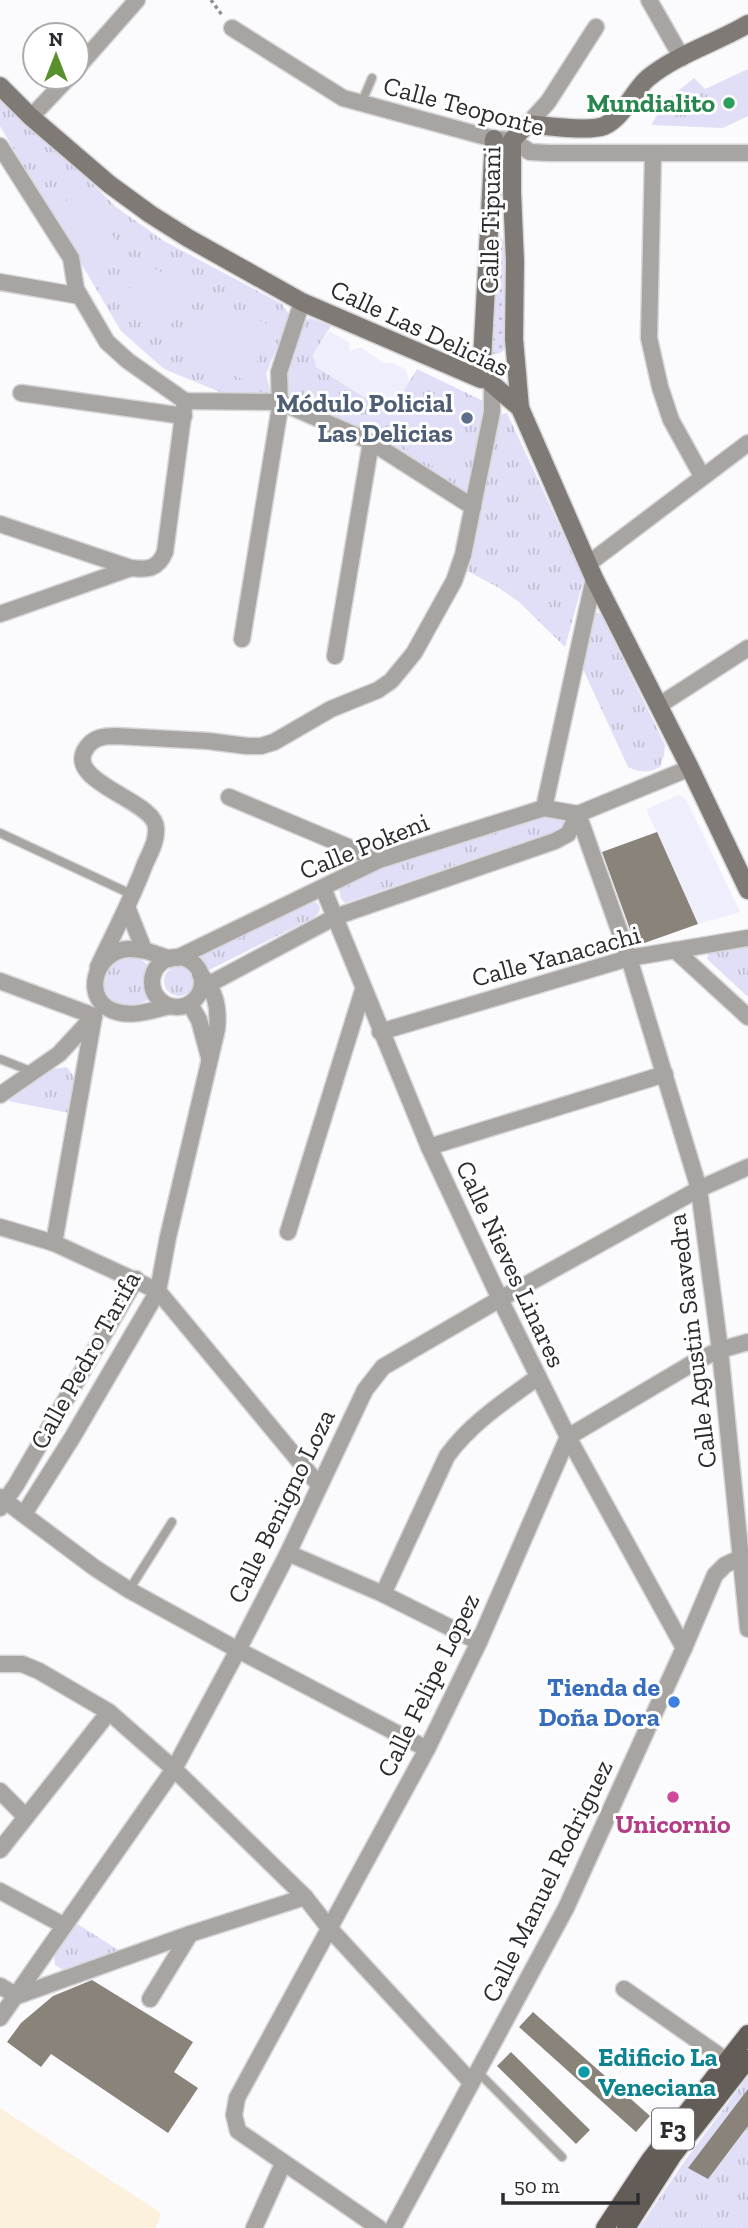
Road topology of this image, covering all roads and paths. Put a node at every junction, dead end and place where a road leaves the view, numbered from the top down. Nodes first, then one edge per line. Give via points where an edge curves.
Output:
1 (138, 0) edge
2 (649, 0) edge
3 (748, 24) edge
4 (596, 27) dead end
5 (232, 28) dead end
6 (91, 52) edge
7 (682, 58) junction
8 (372, 78) dead end
9 (0, 86) edge
10 (56, 91) edge
11 (360, 104) junction
12 (31, 117) junction
13 (528, 124) junction
14 (494, 139) junction
15 (512, 140) junction
16 (0, 147) edge
17 (748, 153) edge
18 (653, 155) junction
19 (0, 282) edge
20 (80, 296) junction
21 (303, 302) junction
22 (487, 382) junction
23 (21, 394) dead end
24 (280, 402) junction
25 (520, 408) junction
26 (185, 409) junction
27 (370, 442) junction
28 (748, 443) edge
29 (702, 477) junction
30 (473, 507) junction
31 (0, 524) edge
32 (131, 568) junction
33 (591, 571) junction
34 (0, 614) edge
35 (242, 639) dead end
36 (748, 648) edge
37 (335, 656) dead end
38 (658, 706) junction
39 (690, 768) junction
40 (229, 797) dead end
41 (544, 808) junction
42 (578, 814) junction
43 (0, 833) edge
44 (379, 860) junction
45 (323, 888) junction
46 (748, 890) edge
47 (130, 901) junction
48 (335, 918) junction
49 (748, 938) edge
50 (144, 950) junction
51 (674, 950) junction
52 (173, 958) junction
53 (629, 958) junction
54 (98, 967) junction
55 (0, 981) edge
56 (203, 982) junction
57 (363, 990) junction
58 (190, 1004) junction
59 (170, 1006) junction
60 (98, 1010) junction
61 (748, 1017) edge
62 (380, 1032) junction
63 (209, 1058) junction
64 (0, 1059) edge
65 (34, 1073) junction
66 (665, 1074) junction
67 (0, 1095) edge
68 (429, 1147) junction
69 (748, 1167) edge
70 (699, 1189) junction
71 (0, 1227) edge
72 (288, 1232) dead end
73 (54, 1243) junction
74 (136, 1279) junction
75 (158, 1291) junction
76 (499, 1299) junction
77 (748, 1342) edge
78 (720, 1350) junction
79 (538, 1377) junction
80 (568, 1437) junction
81 (319, 1485) junction
82 (2, 1502) edge
83 (24, 1514) junction
84 (172, 1522) dead end
85 (288, 1553) junction
86 (744, 1558) edge
87 (129, 1590) junction
88 (383, 1594) junction
89 (748, 1629) edge
90 (479, 1642) junction
91 (684, 1648) junction
92 (238, 1650) junction
93 (0, 1664) edge
94 (110, 1712) junction
95 (428, 1749) junction
96 (174, 1769) junction
97 (0, 1791) edge
98 (26, 1817) junction
99 (0, 1850) edge
100 (0, 1891) edge
101 (305, 1897) junction
102 (63, 1925) junction
103 (330, 1929) junction
104 (190, 1934) junction
105 (0, 1986) edge
106 (624, 1989) dead end
107 (17, 1996) junction
108 (150, 1999) dead end
109 (0, 2018) edge
110 (748, 2034) edge
111 (738, 2063) edge
112 (474, 2077) junction
113 (562, 2157) dead end
114 (283, 2164) junction
115 (254, 2228) edge
116 (379, 2228) edge
117 (393, 2228) edge
118 (605, 2228) edge
119 (626, 2228) edge

1 - 6 street
2 - 7 street
3 - 7 street, Calle Tipuani
4 - 13 street via 548,102
5 - 11 street, Calle Teoponte via 343,98
7 - 13 street, Calle Tipuani via 649,78 604,126
8 - 11 lane
9 - 12 street, Calle Las Delicias
10 - 12 street
11 - 14 street, Calle Teoponte
12 - 21 street, Calle Las Delicias via 149,214
13 - 15 street, Calle Tipuani
14 - 15 street, Calle Teoponte
14 - 22 street, Calle Tipuani
15 - 18 street, Calle Teoponte via 530,152
15 - 25 street, Calle Tipuani via 514,339
16 - 20 street via 71,258
17 - 18 street, Calle Teoponte
18 - 29 street via 649,338 671,420
19 - 20 street
20 - 26 street via 107,342
21 - 22 street, Calle Las Delicias
21 - 24 street via 279,372
22 - 25 street, Calle Las Delicias
22 - 30 street via 492,412
23 - 26 street
24 - 26 street
24 - 27 street
24 - 35 street
25 - 33 street, Calle Las Delicias
26 - 32 street via 162,561 155,568
27 - 30 street
27 - 37 street
28 - 29 street
29 - 33 street
30 - 47 street via 454,581 414,653 378,690 261,746 104,736 85,749 85,765 93,777 143,808 157,827
31 - 32 street
32 - 34 street
33 - 38 street, Calle Las Delicias
33 - 41 street
36 - 38 street
38 - 39 street, Calle Las Delicias
39 - 42 street
39 - 46 street, Calle Las Delicias
40 - 44 street
41 - 42 street, Calle Pokeni
41 - 44 street, Calle Pokeni
42 - 48 street via 568,834 555,841
42 - 53 street, Calle Agustin Saavedra
43 - 47 lane
44 - 45 street, Calle Pokeni
45 - 48 street, Calle Nieves Linares
45 - 52 street, Calle Pokeni
47 - 50 street
47 - 54 street
48 - 56 street
48 - 57 street, Calle Nieves Linares
49 - 51 street, Calle Yanacachi
50 - 52 street
50 - 54 street via 116,951
51 - 53 street, Calle Yanacachi
51 - 61 street
52 - 56 street via 191,962
52 - 59 street via 158,966 152,981 157,997
53 - 62 street, Calle Yanacachi
53 - 66 street, Calle Agustin Saavedra
54 - 60 street
55 - 60 street
56 - 58 street
56 - 63 street, Calle Pedro Tarifa via 218,1008
57 - 62 street, Calle Nieves Linares
57 - 72 street
58 - 59 street
58 - 63 street, Calle Pedro Tarifa
59 - 60 street via 126,1013
60 - 65 street via 59,1054
60 - 73 street
62 - 68 street, Calle Nieves Linares
63 - 75 street, Calle Pedro Tarifa
64 - 65 lane
65 - 67 street
66 - 68 street
66 - 70 street, Calle Agustin Saavedra
68 - 76 street, Calle Nieves Linares
69 - 70 street, Calle Benigno Loza
70 - 76 street, Calle Benigno Loza
70 - 78 street, Calle Agustin Saavedra
71 - 73 street
73 - 74 street
74 - 75 street
74 - 82 street
75 - 81 street
75 - 83 street, Calle Pedro Tarifa
76 - 79 street, Calle Nieves Linares
76 - 81 street, Calle Benigno Loza via 374,1376
77 - 78 street
78 - 80 street
78 - 86 street, Calle Agustin Saavedra
79 - 80 street, Calle Nieves Linares
79 - 88 street via 460,1437
80 - 90 street, Calle Felipe Lopez
80 - 91 street, Calle Nieves Linares
81 - 85 street, Calle Benigno Loza
82 - 83 street
83 - 87 street
84 - 87 lane
85 - 88 street
85 - 92 street, Calle Benigno Loza
86 - 89 street, Calle Agustin Saavedra
86 - 91 street, Calle Manuel Rodriguez via 725,1565 715,1575
87 - 92 street
88 - 90 street
90 - 95 street, Calle Felipe Lopez
91 - 112 street, Calle Manuel Rodriguez via 566,1908
92 - 95 street
92 - 96 street, Calle Benigno Loza
93 - 94 street via 22,1664 39,1671
94 - 96 street
94 - 98 street
95 - 103 street, Calle Felipe Lopez
96 - 101 street
96 - 102 street, Calle Benigno Loza
97 - 98 street
98 - 99 street
100 - 102 street
101 - 103 street
101 - 104 street
102 - 107 street, Calle Benigno Loza
103 - 112 street
103 - 114 street, Calle Felipe Lopez via 237,2098 234,2115 238,2131
104 - 107 street
104 - 108 street
105 - 107 street
106 - 111 street
107 - 109 street, Calle Benigno Loza
110 - 111 main road, F3
111 - 118 main road, F3 via 650,2160
111 - 119 main road, F3
112 - 113 lane
112 - 117 street, Calle Manuel Rodriguez
114 - 115 street
114 - 116 street

